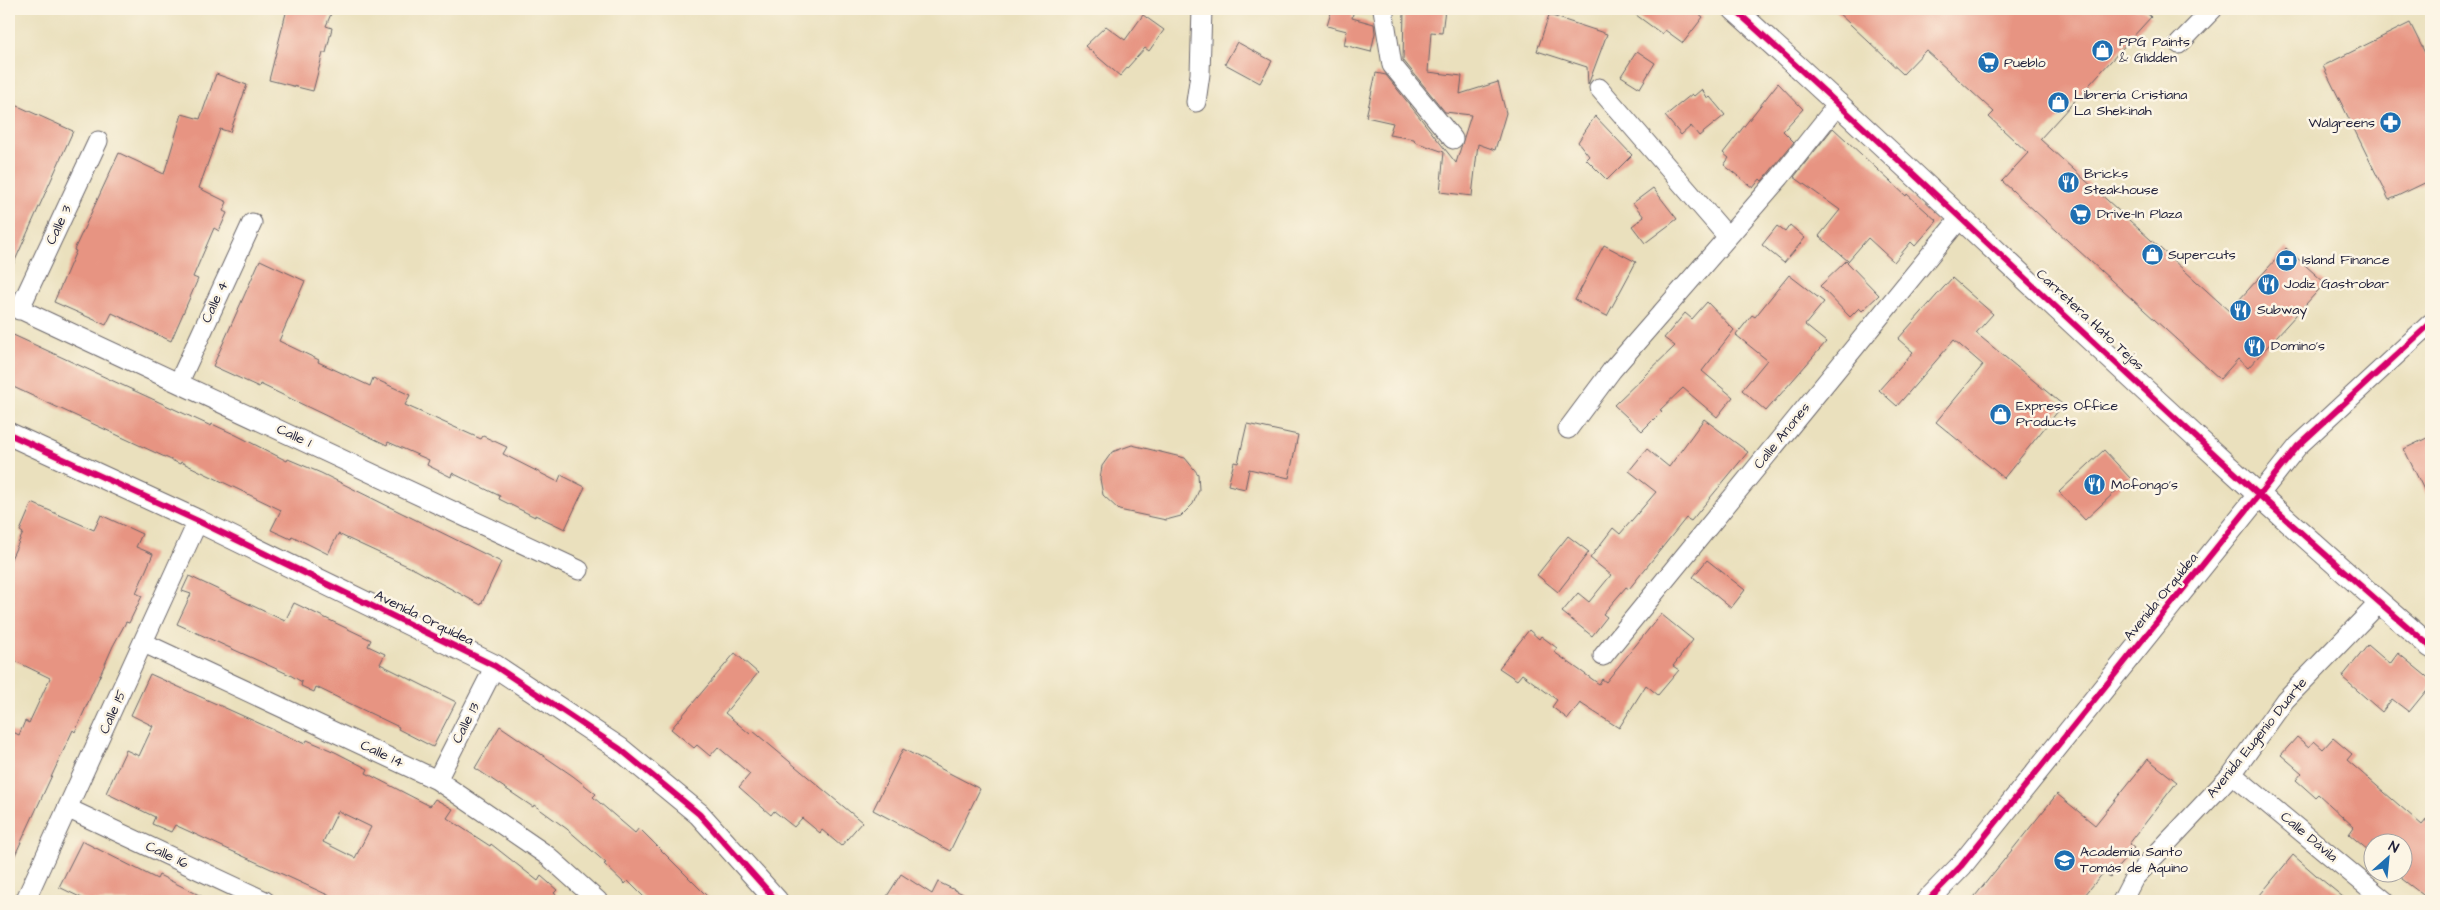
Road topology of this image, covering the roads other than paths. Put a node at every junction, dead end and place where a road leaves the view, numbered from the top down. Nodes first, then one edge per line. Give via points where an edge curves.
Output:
1 (1202, 9) edge
2 (1383, 9) edge
3 (1734, 9) edge
4 (2213, 9) edge
5 (2179, 44) dead end
6 (1599, 88) dead end
7 (1196, 102) dead end
8 (1839, 103) junction
9 (1453, 139) dead end
10 (98, 141) dead end
11 (1961, 217) junction
12 (252, 222) dead end
13 (1727, 236) junction
14 (14, 307) edge
15 (2431, 323) edge
16 (178, 382) junction
17 (1568, 429) dead end
18 (9, 434) edge
19 (2259, 495) junction
20 (198, 521) junction
21 (578, 570) dead end
22 (2380, 603) junction
23 (144, 643) junction
24 (2431, 647) edge
25 (1603, 656) dead end
26 (495, 666) junction
27 (2232, 774) junction
28 (437, 780) junction
29 (69, 808) junction
30 (26, 901) edge
31 (265, 901) edge
32 (598, 901) edge
33 (777, 901) edge
34 (1927, 901) edge
35 (2122, 901) edge
36 (2385, 901) edge

1 - 7 street
2 - 9 street via 1392,65
3 - 8 street, Carretera Hato Tejas
4 - 5 street
6 - 13 street
8 - 11 street, Carretera Hato Tejas
8 - 13 street via 1780,177
10 - 14 street, Calle 3
11 - 19 street, Carretera Hato Tejas
11 - 25 street, Calle Anones
12 - 16 street, Calle 4
13 - 17 street via 1612,370
14 - 16 street, Calle 1
15 - 19 street, Avenida Orquídea via 2298,446
16 - 21 street, Calle 1
18 - 20 street, Avenida Orquídea
19 - 22 street, Carretera Hato Tejas
19 - 34 street, Avenida Orquídea via 1961,866
20 - 23 street, Calle 15
20 - 26 street, Avenida Orquídea
22 - 24 street, Carretera Hato Tejas
22 - 27 street, Avenida Eugenio Duarte via 2285,700
23 - 28 street, Calle 14
23 - 29 street, Calle 15
26 - 28 street, Calle 13
26 - 33 street, Avenida Orquídea via 620,749 699,814
27 - 35 street, Avenida Eugenio Duarte via 2134,878
27 - 36 street, Calle Dávila
28 - 32 street, Calle 14 via 548,856
29 - 30 street, Calle 15
29 - 31 street, Calle 16

